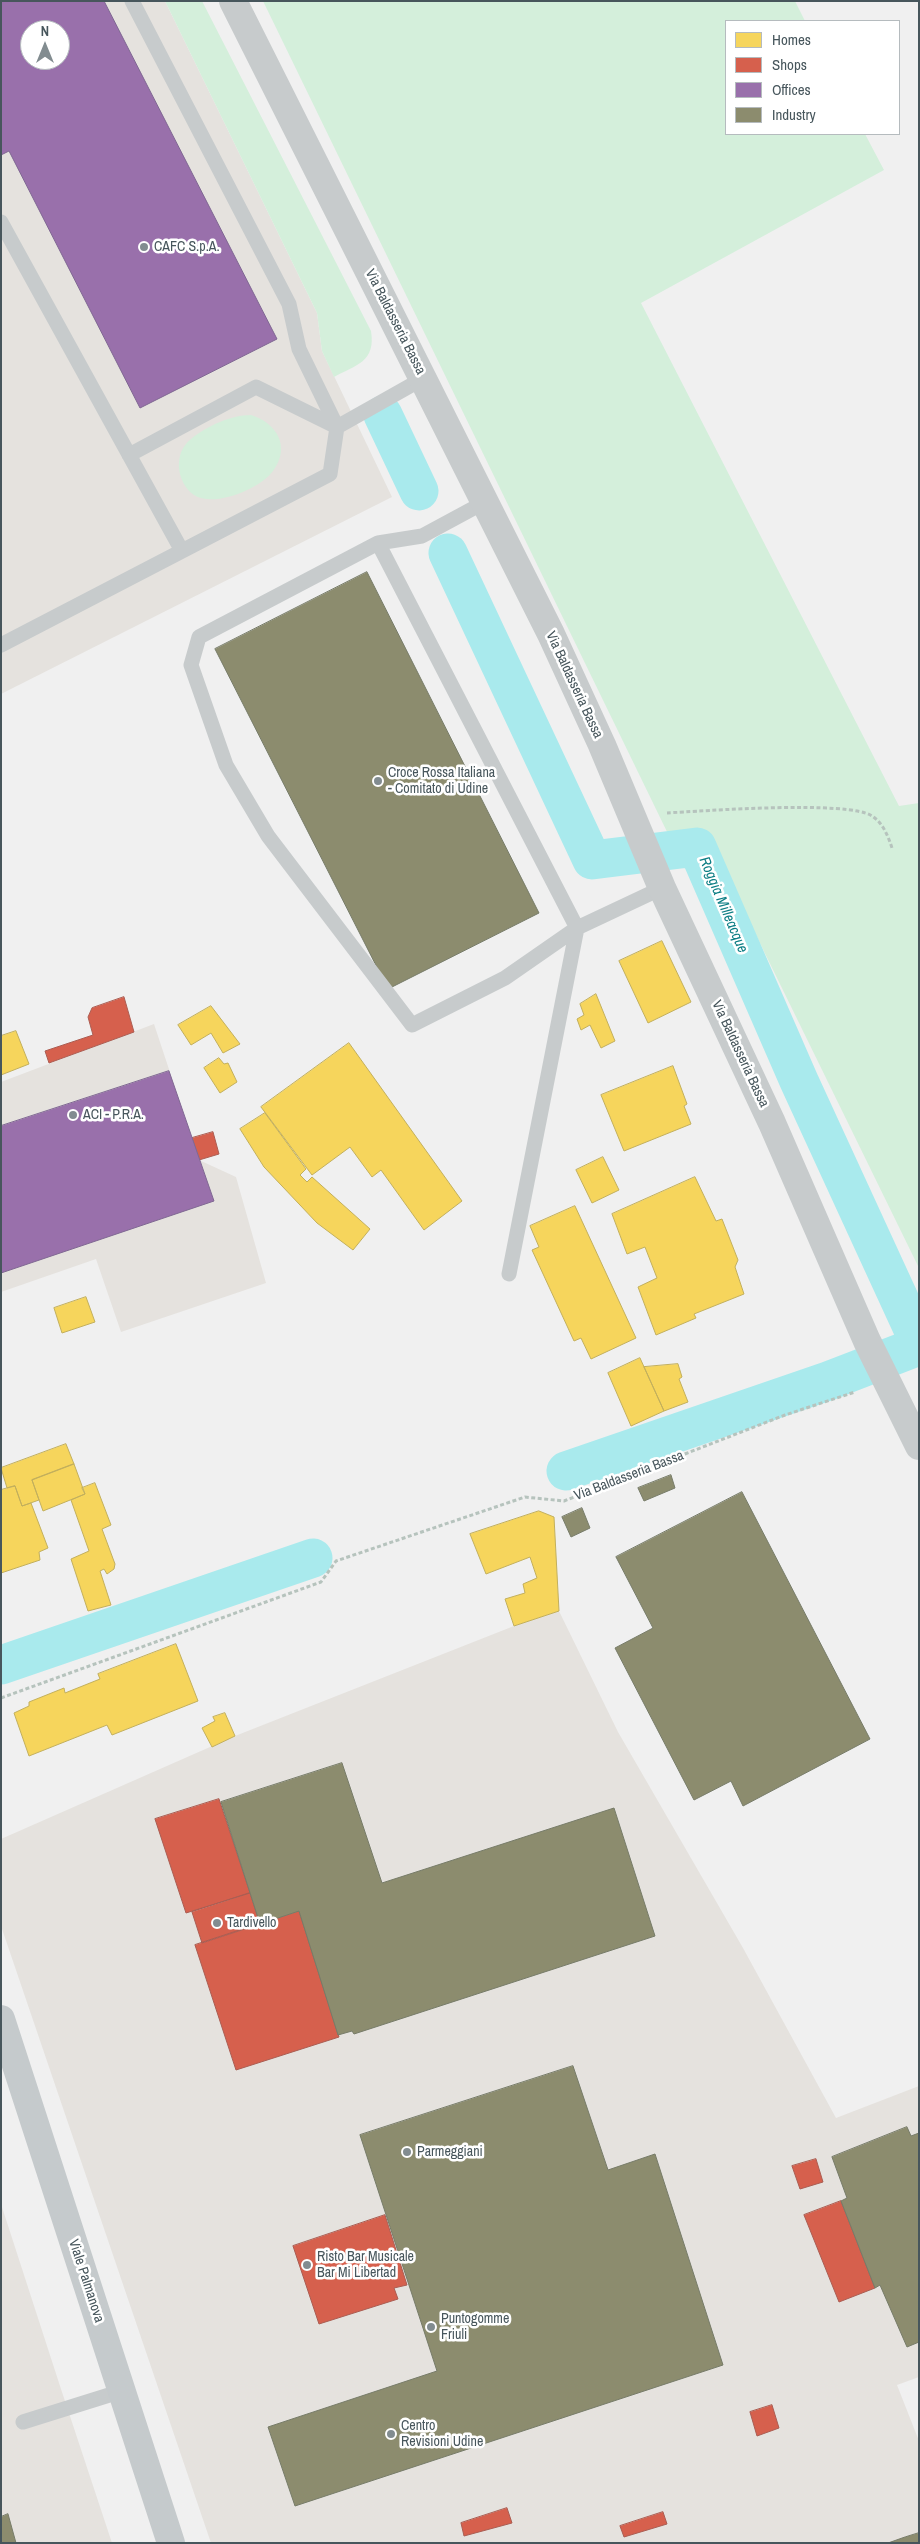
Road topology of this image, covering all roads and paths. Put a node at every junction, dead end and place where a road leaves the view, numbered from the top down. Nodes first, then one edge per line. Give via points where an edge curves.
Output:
1 (132, 1) edge
2 (234, 1) edge
3 (1, 222) edge
4 (424, 378) junction
5 (337, 427) junction
6 (129, 455) junction
7 (485, 502) junction
8 (378, 543) junction
9 (182, 551) junction
10 (1, 645) edge
11 (631, 815) junction
12 (892, 848) dead end
13 (661, 884) junction
14 (577, 928) junction
15 (509, 1274) dead end
16 (885, 1379) junction
17 (919, 1446) edge
18 (1, 1698) edge
19 (1, 2019) edge
20 (122, 2391) junction
21 (22, 2422) dead end
22 (171, 2543) edge

1 - 5 lane via 289,304 299,349
2 - 4 street, Via Baldasseria Bassa
3 - 6 lane
4 - 5 lane
4 - 7 street, Via Baldasseria Bassa
5 - 6 lane via 256,387
5 - 9 lane via 330,474
6 - 9 lane
7 - 8 lane via 422,536
7 - 11 street, Via Baldasseria Bassa via 551,634
8 - 14 lane
8 - 14 lane via 199,637 191,665 226,765 268,836 412,1025 504,978
9 - 10 lane
11 - 12 path via 760,808 851,810 872,815 886,830
11 - 13 street, Via Baldasseria Bassa
13 - 14 lane
13 - 16 street, Via Baldasseria Bassa via 772,1123
14 - 15 lane
16 - 17 street, Via Baldasseria Bassa
16 - 18 path, Via Baldasseria Bassa via 564,1501 525,1497 336,1561 321,1582
19 - 20 main road, Viale Palmanova
20 - 21 lane
20 - 22 main road, Viale Palmanova

